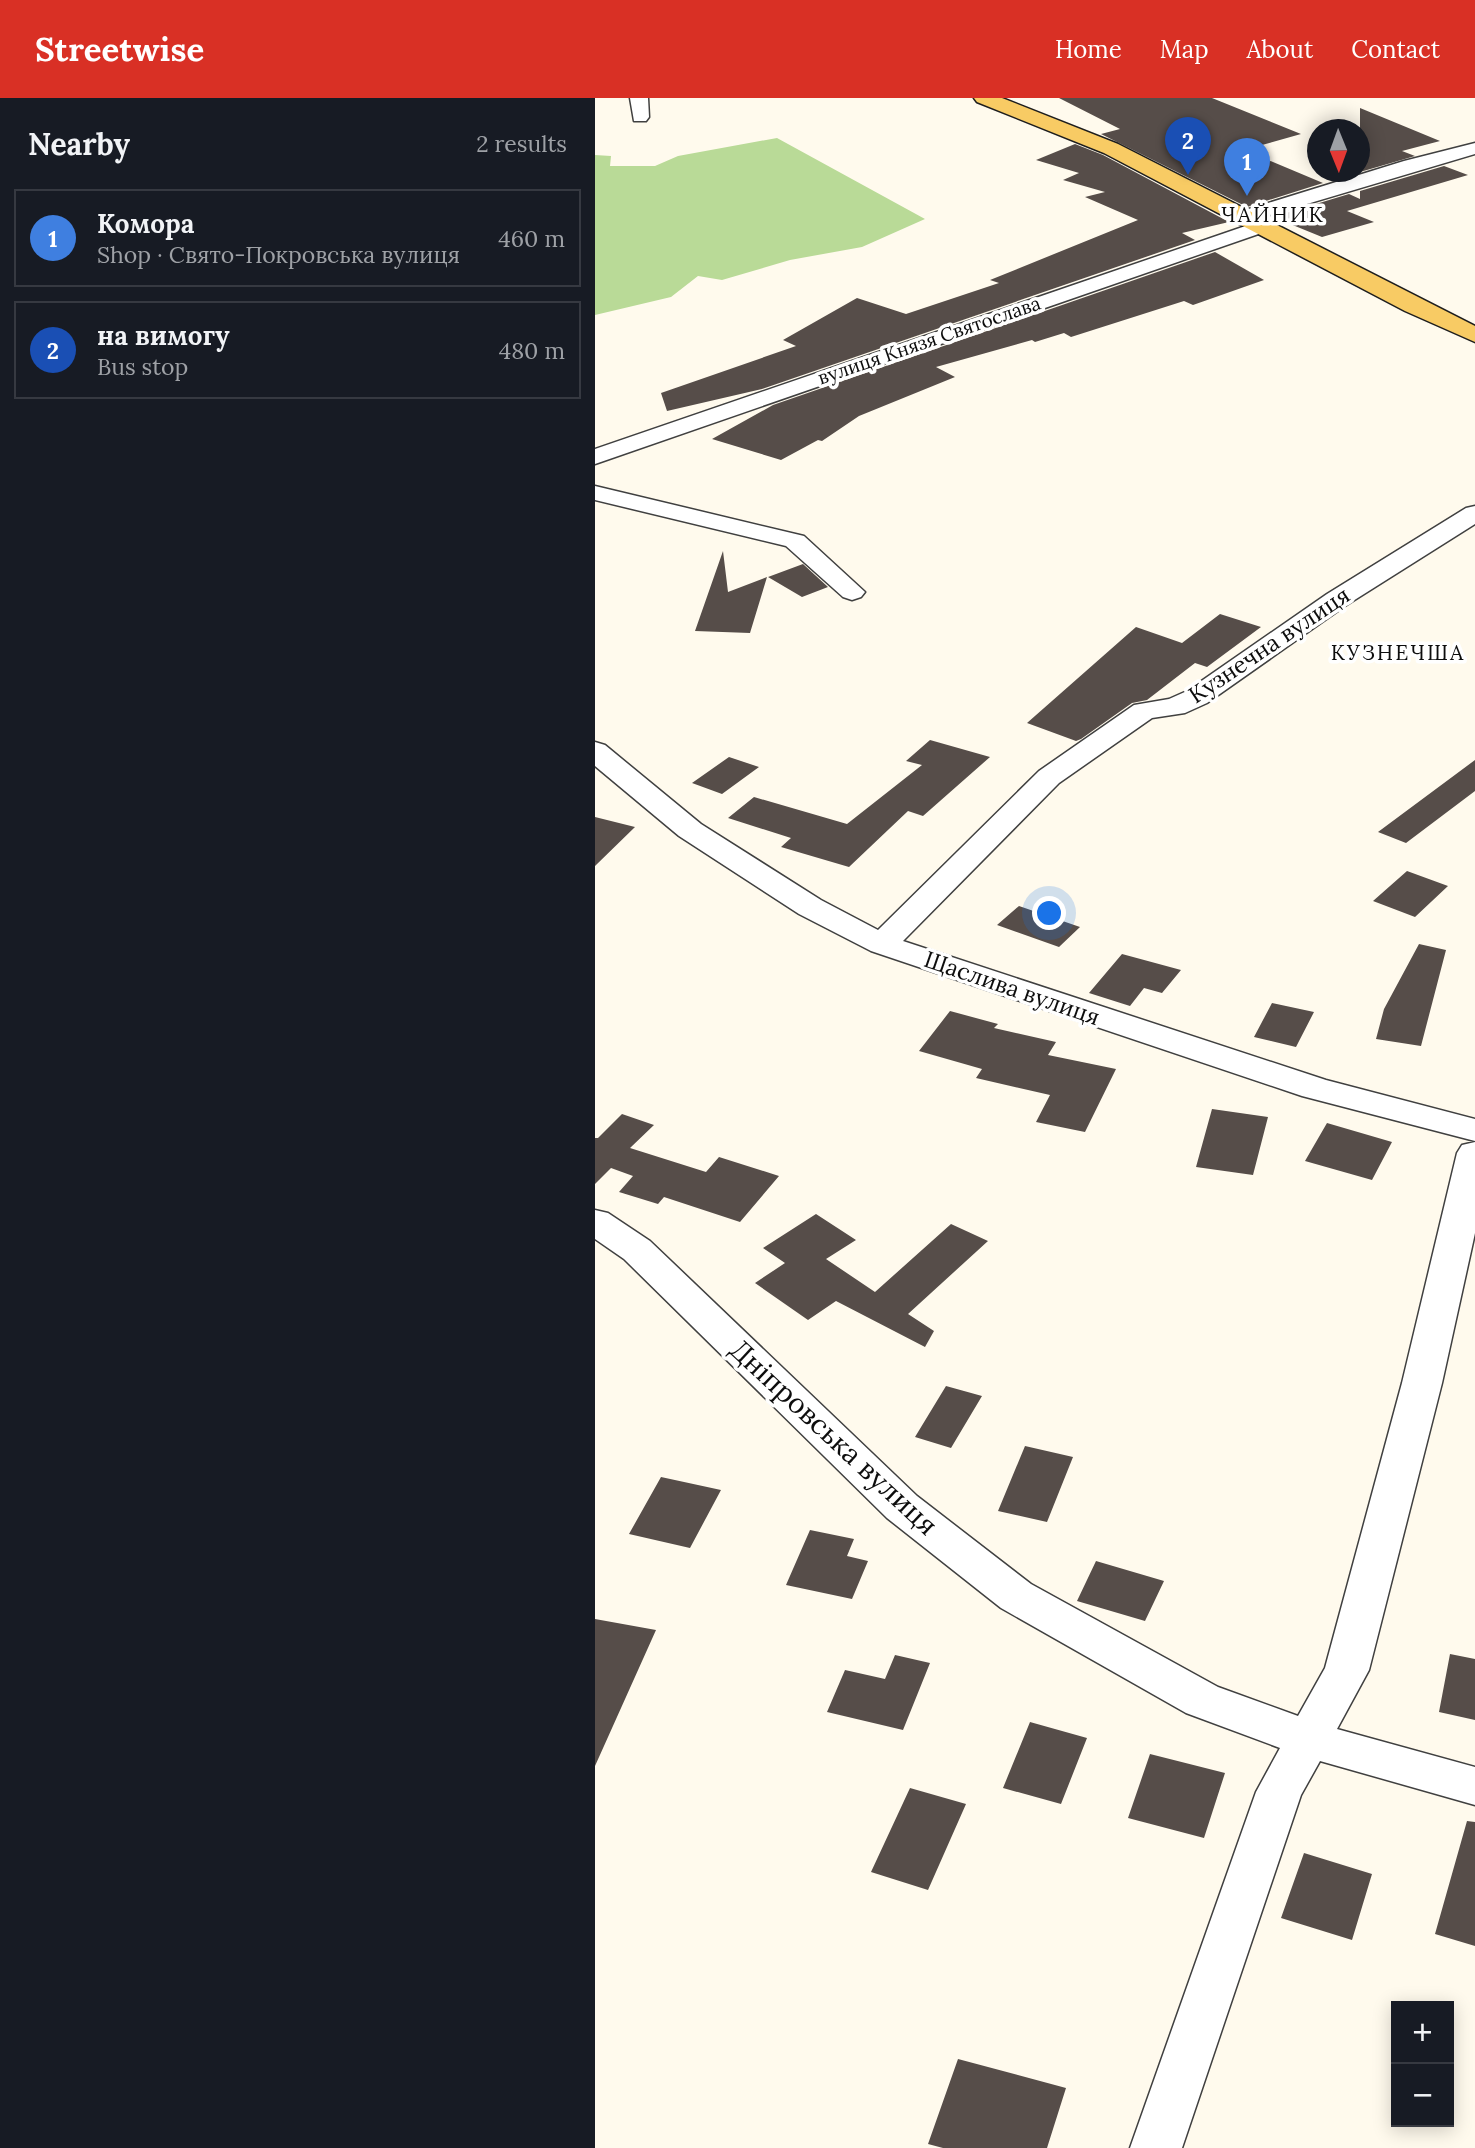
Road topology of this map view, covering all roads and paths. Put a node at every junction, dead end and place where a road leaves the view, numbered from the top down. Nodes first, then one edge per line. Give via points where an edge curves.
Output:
1 (639, 98) edge
2 (984, 98) edge
3 (640, 117) dead end
4 (1475, 148) edge
5 (1255, 221) junction
6 (1475, 335) edge
7 (595, 457) edge
8 (595, 493) edge
9 (1475, 513) edge
10 (852, 592) dead end
11 (595, 751) edge
12 (882, 944) junction
13 (1475, 1130) edge
14 (1475, 1153) edge
15 (595, 1222) edge
16 (1310, 1740) junction
17 (1475, 1786) edge
18 (1156, 2148) edge

1 - 3 street
2 - 5 main road via 1125,155
4 - 5 street, вулиця Князя Святослава via 1411,165
5 - 6 main road
5 - 7 street, вулиця Князя Святослава
8 - 10 street via 795,541
9 - 12 street, Кузнечна вулиця via 1336,600 1197,697 1175,707 1144,711 1049,777
11 - 12 street, Щаслива вулиця via 689,830 810,907
12 - 13 street, Щаслива вулиця via 1314,1088
14 - 16 street via 1422,1383 1347,1670
15 - 16 street, Дніпровська вулиця via 637,1250 902,1507 1016,1596 1202,1700
16 - 17 street, Дніпровська вулиця
16 - 18 street via 1279,1792

